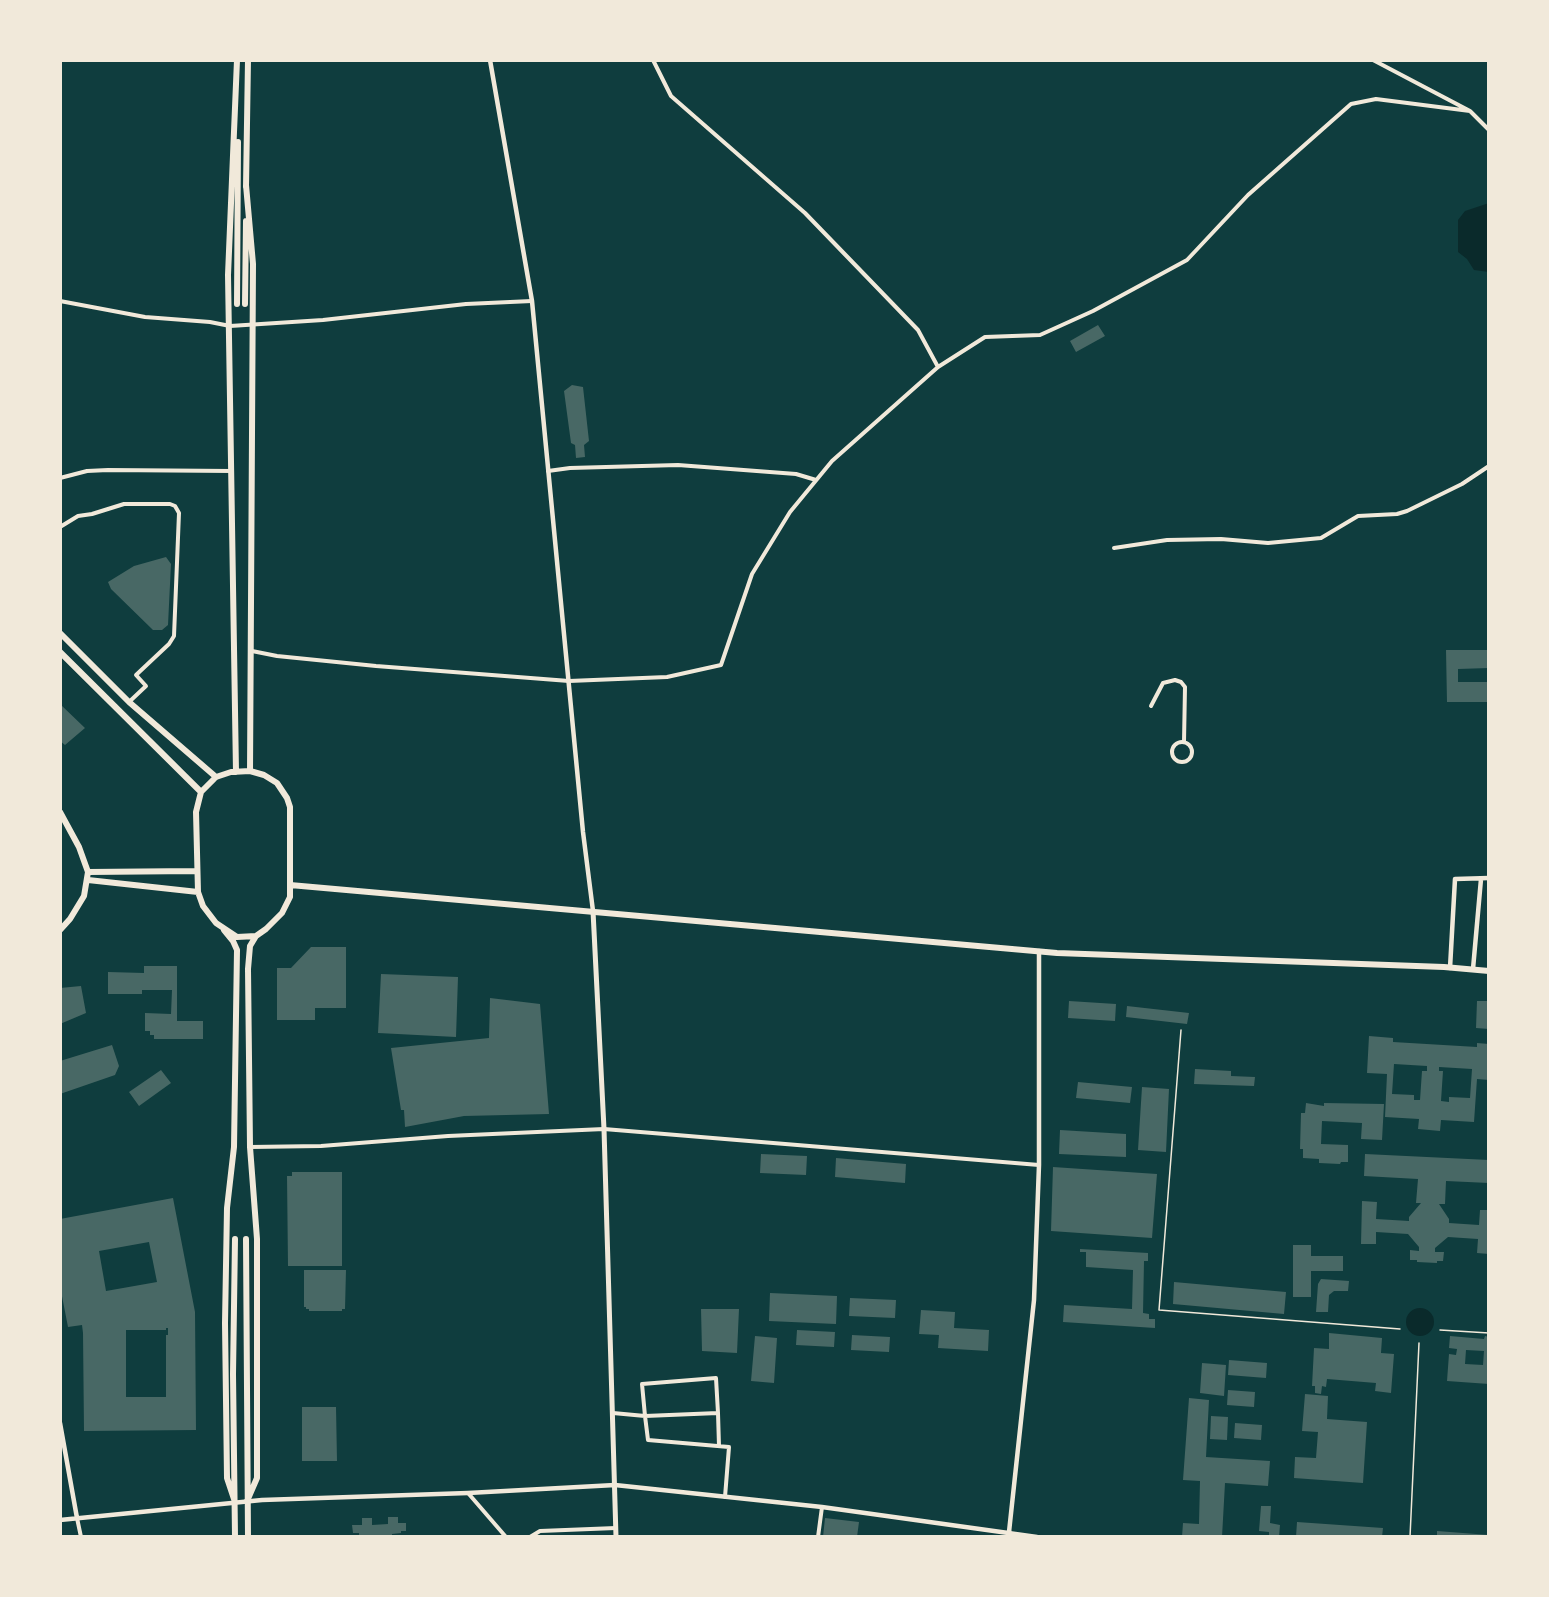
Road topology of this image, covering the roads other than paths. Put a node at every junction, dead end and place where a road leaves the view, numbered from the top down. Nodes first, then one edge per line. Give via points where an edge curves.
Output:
1 (238, 60) edge
2 (248, 60) edge
3 (490, 60) edge
4 (653, 60) edge
5 (1373, 60) edge
6 (1470, 111) junction
7 (1489, 130) edge
8 (246, 184) junction
9 (532, 300) junction
10 (60, 301) edge
11 (237, 304) dead end
12 (245, 304) dead end
13 (230, 326) junction
14 (251, 326) junction
15 (938, 367) junction
16 (1489, 466) edge
17 (232, 471) junction
18 (548, 471) junction
19 (60, 478) edge
20 (816, 480) junction
21 (60, 527) edge
22 (1114, 548) dead end
23 (60, 633) edge
24 (252, 651) junction
25 (60, 652) edge
26 (569, 681) junction
27 (129, 702) junction
28 (1151, 706) dead end
29 (1184, 742) junction
30 (250, 771) junction
31 (236, 772) junction
32 (216, 777) junction
33 (201, 792) junction
34 (60, 812) edge
35 (196, 871) junction
36 (88, 876) junction
37 (1489, 878) edge
38 (1481, 879) junction
39 (290, 885) junction
40 (198, 891) junction
41 (592, 910) junction
42 (60, 930) edge
43 (224, 930) junction
44 (256, 936) junction
45 (1039, 951) junction
46 (1450, 968) junction
47 (1473, 969) junction
48 (1489, 971) edge
49 (1181, 1030) dead end
50 (604, 1129) junction
51 (250, 1147) junction
52 (1039, 1165) junction
53 (235, 1239) dead end
54 (246, 1239) dead end
55 (1400, 1329) dead end
56 (1440, 1330) dead end
57 (1489, 1333) edge
58 (1419, 1343) dead end
59 (613, 1413) junction
60 (718, 1413) junction
61 (645, 1416) junction
62 (60, 1423) edge
63 (719, 1446) junction
64 (615, 1485) junction
65 (468, 1493) junction
66 (725, 1497) junction
67 (247, 1501) junction
68 (235, 1503) junction
69 (822, 1507) junction
70 (77, 1518) junction
71 (60, 1520) edge
72 (616, 1528) junction
73 (1009, 1534) edge
74 (81, 1537) edge
75 (235, 1537) edge
76 (248, 1537) edge
77 (506, 1537) edge
78 (530, 1537) edge
79 (616, 1537) edge
80 (818, 1537) edge
81 (1037, 1537) edge
82 (1410, 1537) edge

1 - 11 main road
1 - 13 main road via 228,275
2 - 8 main road
3 - 9 street
4 - 15 street via 671,96 805,213 918,330
5 - 6 street
6 - 7 street
6 - 15 street via 1376,99 1351,104 1248,195 1187,260 1040,335 985,337
8 - 12 main road
8 - 14 main road via 252,264
9 - 14 street
9 - 18 street
10 - 13 street via 145,317
13 - 14 street
13 - 17 main road
14 - 24 main road
15 - 20 street via 832,461
16 - 22 street via 1407,511 1358,516 1321,538 1268,543 1167,540
17 - 19 street via 98,470
17 - 31 main road
18 - 20 street via 678,465 796,474
18 - 26 street
20 - 26 street via 790,512 752,574 721,665 667,677
21 - 27 street via 78,516 124,504 170,504 179,513 174,636 136,675 146,686
23 - 27 main road
24 - 26 street via 376,666
24 - 30 main road
25 - 33 main road
26 - 41 street
27 - 32 main road
28 - 29 street via 1163,683 1181,682 1185,687
29 - 29 street via 1192,754 1180,761 1174,757 1174,748
30 - 31 main road
30 - 39 main road via 271,779 287,798
31 - 32 main road
32 - 33 main road
33 - 35 main road via 196,812
34 - 36 main road via 79,847
35 - 36 main road
35 - 40 main road
36 - 40 main road
36 - 42 main road via 84,896
37 - 38 street
38 - 46 street via 1455,879
38 - 47 street
39 - 41 main road
39 - 44 main road via 290,897 282,913
40 - 43 main road via 203,906
41 - 45 main road
41 - 50 main road
43 - 44 main road via 237,938
43 - 68 main road via 237,950 234,1147 227,1208 225,1323 227,1478
44 - 51 main road via 250,946 248,969
45 - 46 main road
45 - 52 street
46 - 47 main road
47 - 48 main road
49 - 55 lane via 1159,1310
50 - 51 street
50 - 52 street
50 - 59 main road
51 - 67 main road via 257,1239 257,1478
52 - 73 street via 1034,1300
53 - 68 main road
54 - 67 main road
56 - 57 lane
58 - 82 lane
59 - 61 street
59 - 64 main road
60 - 61 street
60 - 61 street via 716,1378 642,1384
60 - 63 street
61 - 63 street via 648,1440
62 - 70 street
63 - 66 street via 729,1447
64 - 65 street
64 - 66 street
64 - 72 main road
65 - 67 street
65 - 77 street
66 - 69 street
67 - 68 street
67 - 76 main road
68 - 70 street
68 - 75 main road
69 - 73 street
69 - 80 street
70 - 71 street
70 - 74 street
72 - 78 street via 540,1531
72 - 79 main road
73 - 81 street

